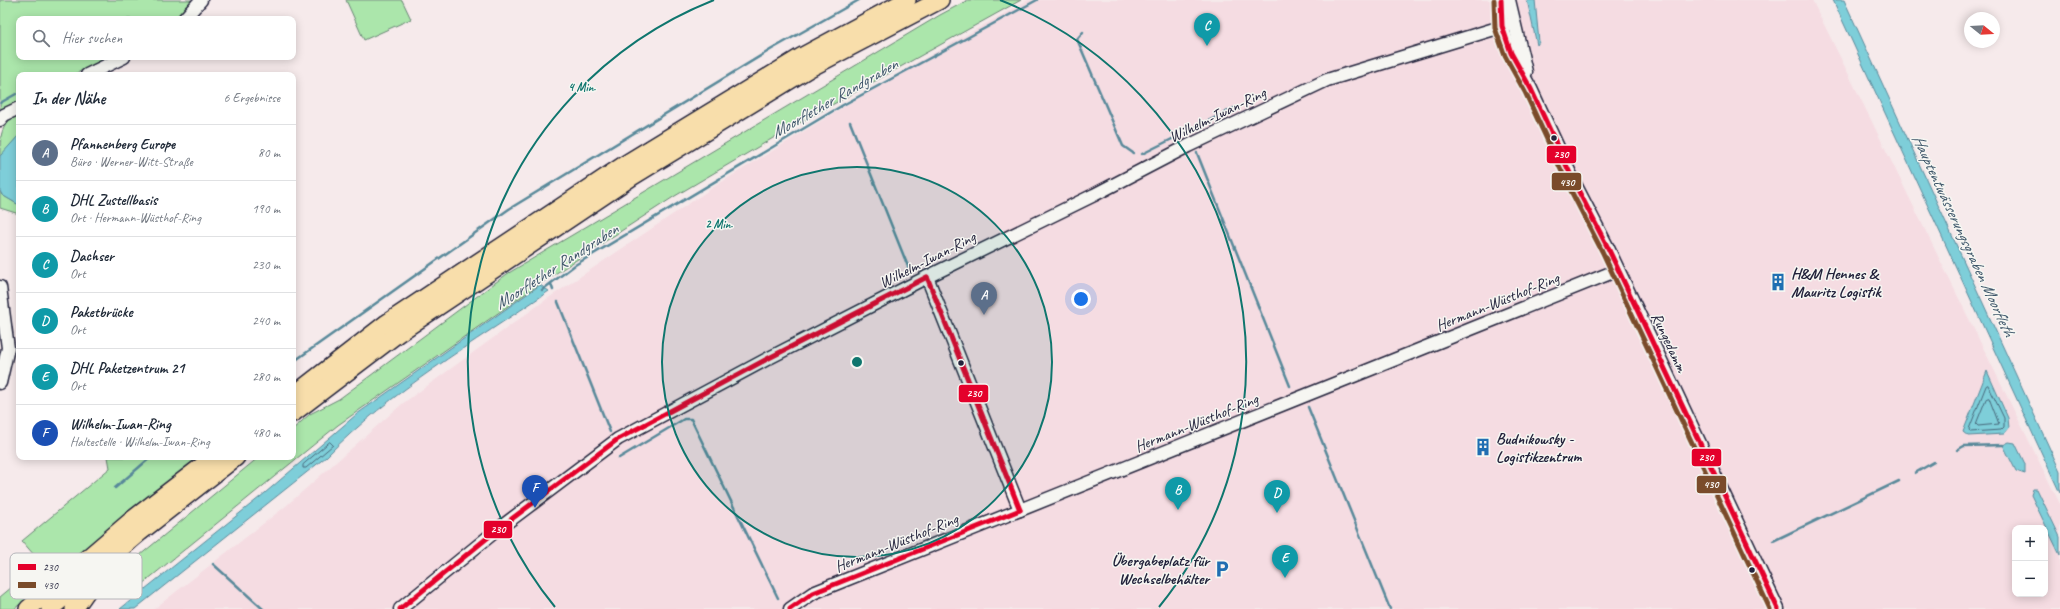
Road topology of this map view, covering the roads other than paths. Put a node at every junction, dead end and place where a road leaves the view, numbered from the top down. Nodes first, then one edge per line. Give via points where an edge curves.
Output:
1 (201, 0) edge
2 (907, 0) edge
3 (940, 0) edge
4 (1501, 0) edge
5 (1509, 0) edge
6 (187, 16) edge
7 (1508, 25) junction
8 (118, 60) edge
9 (93, 72) edge
10 (16, 109) edge
11 (0, 120) edge
12 (1618, 270) junction
13 (927, 277) junction
14 (0, 287) edge
15 (0, 383) edge
16 (296, 394) edge
17 (296, 411) edge
18 (210, 460) edge
19 (232, 460) edge
20 (1020, 510) junction
21 (140, 532) junction
22 (93, 553) edge
23 (115, 553) edge
24 (120, 553) edge
25 (40, 599) edge
26 (62, 599) edge
27 (81, 599) edge
28 (402, 608) edge
29 (28, 609) edge
30 (50, 609) edge
31 (74, 609) edge
32 (790, 609) edge
33 (1778, 609) edge

1 - 6 street
2 - 16 highway via 801,57 624,164 387,323
3 - 17 highway via 808,69 633,176 397,334
4 - 7 street, Rungedamm
5 - 7 street, Rungedamm
7 - 12 street, Rungedamm via 1531,89
7 - 13 street, Wilhelm-Iwan-Ring via 1327,80 1188,146
8 - 9 street
10 - 11 street
12 - 20 street, Hermann-Wüsthof-Ring
12 - 33 street, Rungedamm
13 - 20 street
13 - 28 street, Wilhelm-Iwan-Ring via 618,439 497,530
14 - 15 street via 8,348
18 - 22 highway
19 - 21 highway
20 - 32 street, Hermann-Wüsthof-Ring via 813,593
21 - 23 highway
21 - 24 highway
25 - 29 highway
26 - 30 highway
27 - 31 highway

